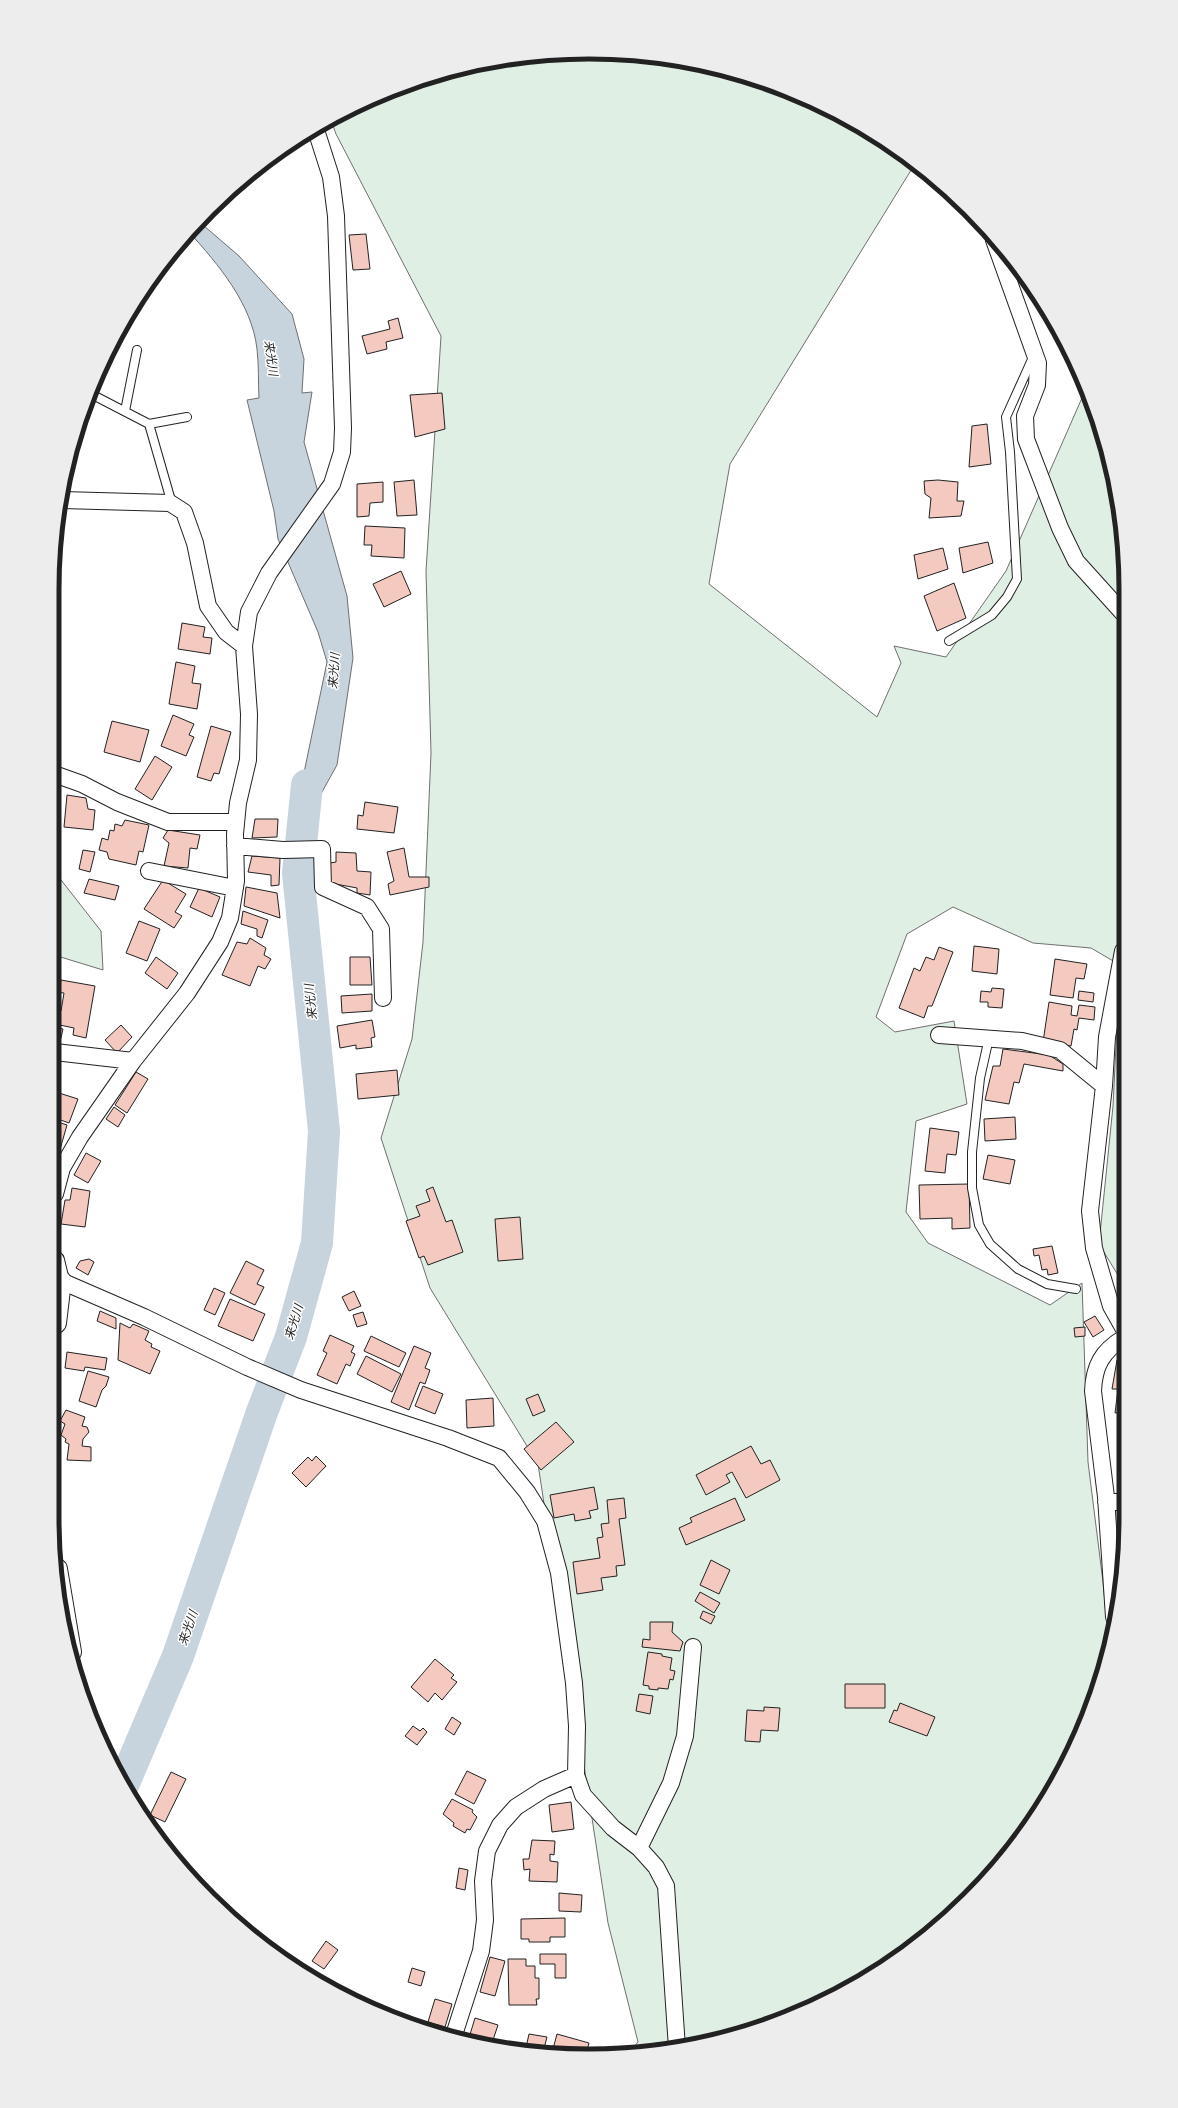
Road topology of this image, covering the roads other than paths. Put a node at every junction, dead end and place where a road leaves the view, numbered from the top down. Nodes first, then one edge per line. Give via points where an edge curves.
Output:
1 (317, 134) edge
2 (999, 254) edge
3 (137, 350) dead end
4 (1034, 355) junction
5 (95, 396) edge
6 (125, 411) junction
7 (187, 417) dead end
8 (149, 424) junction
9 (67, 500) edge
10 (172, 504) junction
11 (1119, 609) edge
12 (949, 641) dead end
13 (244, 646) junction
14 (59, 776) edge
15 (236, 822) junction
16 (235, 846) junction
17 (149, 871) dead end
18 (235, 888) junction
19 (1119, 972) edge
20 (383, 998) dead end
21 (939, 1035) dead end
22 (989, 1038) junction
23 (59, 1052) edge
24 (133, 1061) junction
25 (1104, 1086) junction
26 (59, 1179) edge
27 (59, 1273) edge
28 (61, 1281) junction
29 (1076, 1289) dead end
30 (59, 1298) edge
31 (1119, 1320) edge
32 (1119, 1342) edge
33 (1106, 1502) junction
34 (1119, 1502) edge
35 (1113, 1597) edge
36 (693, 1646) dead end
37 (576, 1775) junction
38 (639, 1848) junction
39 (455, 2032) edge
40 (677, 2041) edge

1 - 13 street via 331,177 336,216 344,428 342,452 332,484 269,573 249,612
2 - 4 street
3 - 6 lane
4 - 11 street via 1038,363 1036,385 1026,416 1026,438 1060,528 1076,562
4 - 12 lane via 1006,417 1017,578 1007,597 992,615
5 - 6 lane
6 - 8 lane
7 - 8 lane
8 - 10 lane
9 - 10 street
10 - 13 street via 184,512 195,543 208,606 226,632
13 - 15 street via 249,714 248,760
14 - 15 street via 168,822
15 - 16 street
16 - 18 street
16 - 20 street via 283,850 322,849 323,887 367,907 381,929
17 - 18 street
18 - 24 street via 230,918 220,942 187,993
19 - 25 street via 1107,1036
21 - 22 street
22 - 25 street via 1022,1041 1060,1050
22 - 29 lane via 980,1078 972,1152 972,1188 979,1225 990,1244 1018,1269 1047,1284
23 - 24 street
24 - 26 street via 80,1137 62,1168
25 - 31 street via 1090,1211 1094,1248 1111,1306
27 - 28 street
28 - 30 street
28 - 37 street via 301,1390 448,1438 499,1458 527,1492 545,1521 559,1573 574,1683 577,1726
32 - 33 street via 1100,1359 1094,1375 1093,1391
33 - 34 street
33 - 35 street
36 - 38 street via 685,1736 671,1783
37 - 38 street via 583,1795 613,1828
37 - 39 street via 544,1789 521,1804 500,1825 487,1851 483,1881 485,1920 481,1951
38 - 40 street via 656,1867 666,1886

